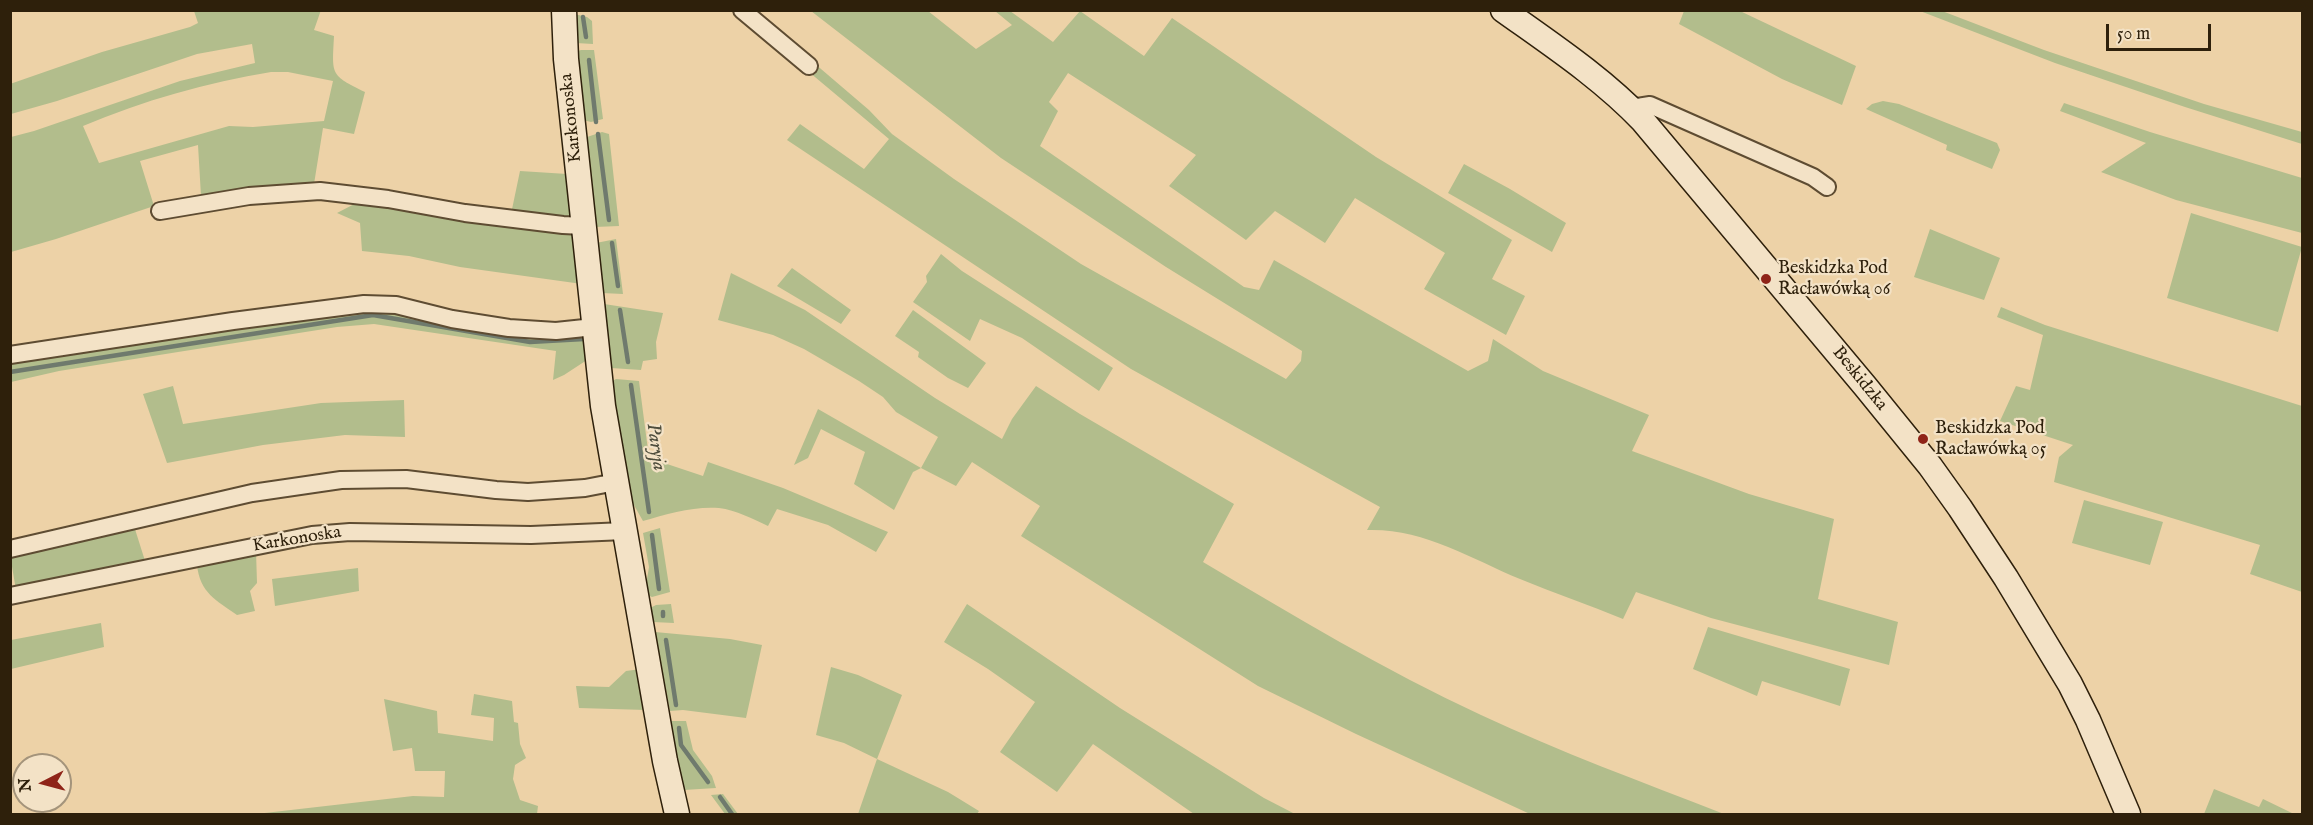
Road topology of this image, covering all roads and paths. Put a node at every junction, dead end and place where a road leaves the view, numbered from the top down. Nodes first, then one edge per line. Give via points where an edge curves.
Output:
1 (564, 10) edge
2 (742, 10) edge
3 (1503, 10) edge
4 (809, 66) dead end
5 (1631, 108) junction
6 (1827, 187) dead end
7 (160, 211) dead end
8 (583, 226) junction
9 (594, 327) junction
10 (10, 355) edge
11 (616, 482) junction
12 (625, 531) junction
13 (10, 549) edge
14 (10, 596) edge
15 (677, 814) edge
16 (2127, 814) edge

1 - 8 street, Karkonoska
2 - 4 street
3 - 5 street, Beskidzka
5 - 6 street via 1650,105 1813,177
5 - 16 street, Beskidzka via 1865,386 1960,508 2070,684
7 - 8 street via 249,196 320,190 465,213
8 - 9 street, Karkonoska
9 - 10 street via 556,331 509,328 396,305 364,304
9 - 11 street, Karkonoska
11 - 12 street, Karkonoska
11 - 13 street via 528,492 406,479 341,480 252,493
12 - 14 street, Karkonoska via 312,535
12 - 15 street, Karkonoska

